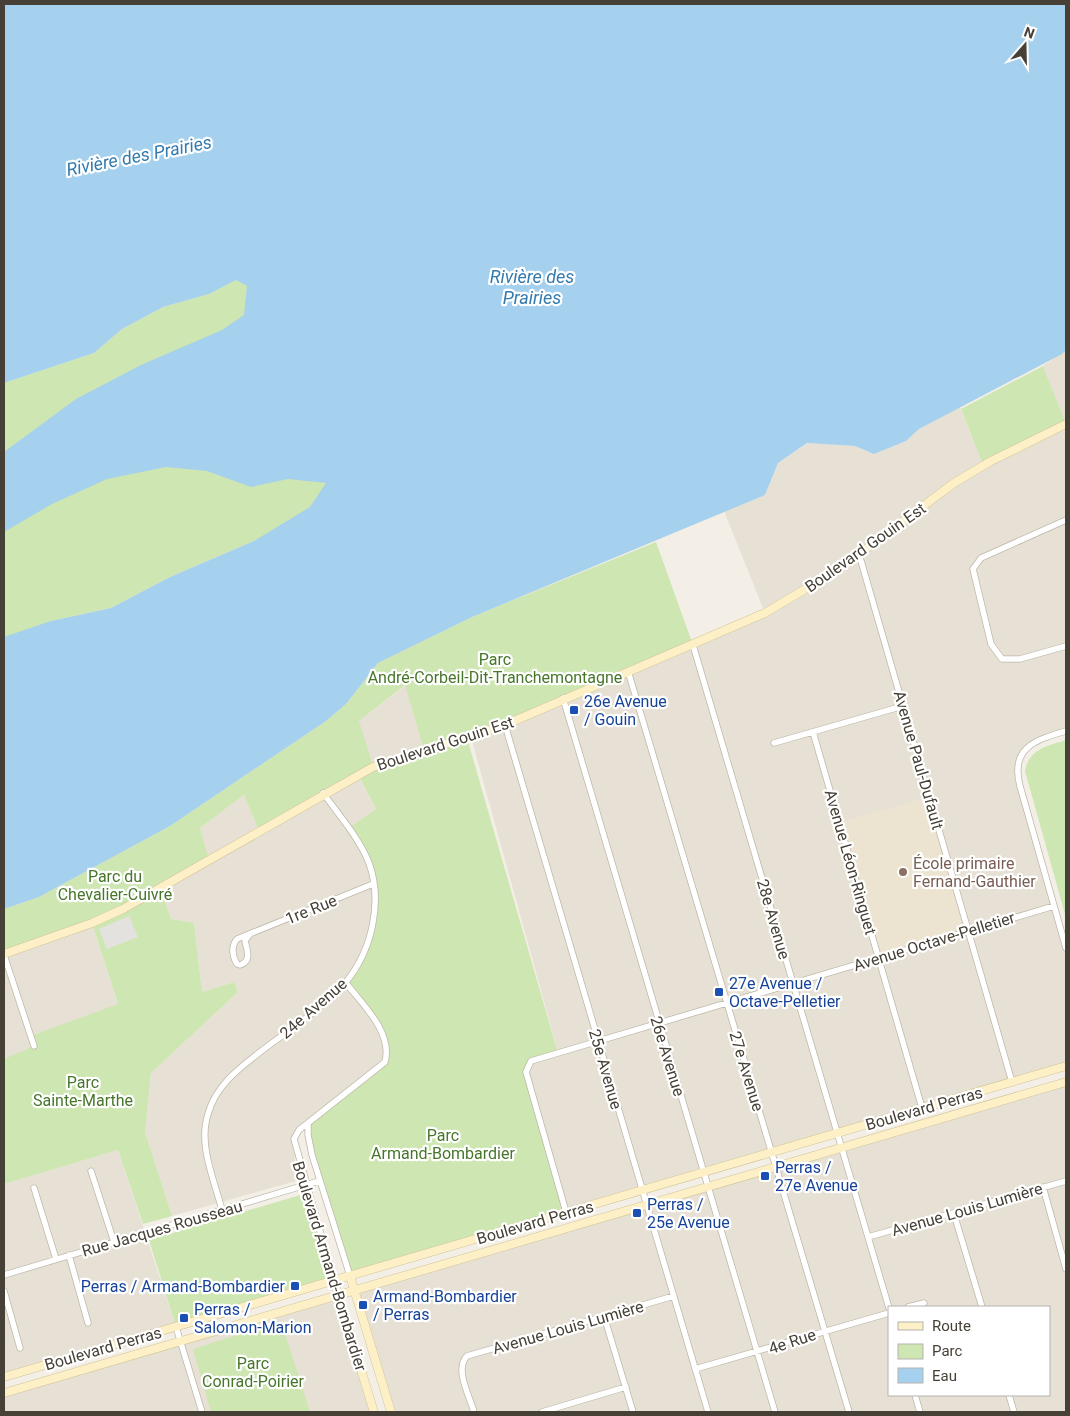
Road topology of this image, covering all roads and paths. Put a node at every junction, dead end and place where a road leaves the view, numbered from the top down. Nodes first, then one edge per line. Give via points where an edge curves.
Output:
1 (1066, 424) edge
2 (1066, 520) edge
3 (859, 554) junction
4 (693, 645) junction
5 (1066, 646) edge
6 (628, 672) junction
7 (563, 698) junction
8 (903, 706) junction
9 (505, 725) junction
10 (1066, 731) edge
11 (813, 732) junction
12 (774, 743) dead end
13 (323, 793) junction
14 (373, 884) junction
15 (1054, 906) junction
16 (969, 930) junction
17 (250, 934) junction
18 (1066, 948) edge
19 (4, 955) edge
20 (880, 958) junction
21 (346, 983) junction
22 (793, 984) junction
23 (727, 1002) junction
24 (658, 1024) junction
25 (598, 1041) junction
26 (34, 1046) dead end
27 (1066, 1066) edge
28 (1012, 1082) junction
29 (1066, 1082) edge
30 (922, 1108) junction
31 (308, 1124) junction
32 (837, 1133) junction
33 (841, 1148) junction
34 (772, 1152) junction
35 (776, 1167) junction
36 (91, 1171) dead end
37 (703, 1172) junction
38 (319, 1181) junction
39 (1066, 1181) edge
40 (306, 1185) junction
41 (708, 1187) junction
42 (1043, 1187) junction
43 (34, 1188) dead end
44 (642, 1191) junction
45 (646, 1205) junction
46 (222, 1210) junction
47 (566, 1212) junction
48 (954, 1214) junction
49 (868, 1237) junction
50 (114, 1242) junction
51 (69, 1255) junction
52 (56, 1259) junction
53 (1066, 1269) edge
54 (4, 1275) edge
55 (350, 1276) junction
56 (334, 1281) junction
57 (354, 1290) junction
58 (4, 1291) edge
59 (339, 1295) junction
60 (674, 1296) junction
61 (924, 1303) dead end
62 (888, 1306) edge
63 (912, 1306) edge
64 (982, 1306) edge
65 (888, 1313) edge
66 (604, 1316) junction
67 (88, 1323) dead end
68 (176, 1327) junction
69 (825, 1331) junction
70 (181, 1342) junction
71 (20, 1348) dead end
72 (758, 1352) junction
73 (695, 1369) junction
74 (4, 1377) edge
75 (626, 1387) junction
76 (4, 1393) edge
77 (915, 1396) edge
78 (1008, 1396) edge
79 (202, 1412) edge
80 (374, 1412) edge
81 (391, 1412) edge
82 (474, 1412) edge
83 (542, 1412) edge
84 (634, 1412) edge
85 (708, 1412) edge
86 (775, 1412) edge
87 (849, 1412) edge
88 (920, 1412) edge
89 (1014, 1412) edge

1 - 3 main road, Boulevard Gouin Est via 954,483
2 - 5 street via 980,558 974,564 973,574 991,644 1002,659 1020,659
3 - 4 main road, Boulevard Gouin Est via 790,599
3 - 8 street, Avenue Paul-Dufault
4 - 6 main road, Boulevard Gouin Est
4 - 22 street, 28e Avenue
6 - 7 main road, Boulevard Gouin Est
6 - 23 street, 27e Avenue
7 - 9 main road, Boulevard Gouin Est
7 - 24 street, 26e Avenue
8 - 11 street
8 - 16 street, Avenue Paul-Dufault
9 - 13 main road, Boulevard Gouin Est via 373,767
9 - 25 street, 25e Avenue
10 - 15 street via 1036,741 1023,752 1017,768
11 - 12 street
11 - 20 street, Avenue Léon-Ringuet
13 - 14 street, 24e Avenue via 349,828 369,863
13 - 19 main road, Boulevard Gouin Est via 123,909
14 - 17 street, 1re Rue
14 - 21 street, 24e Avenue via 374,917 367,946
15 - 16 street, Avenue Octave-Pelletier
15 - 18 street
16 - 20 street, Avenue Octave-Pelletier
16 - 28 street, Avenue Paul-Dufault
17 - 17 street, 1re Rue via 237,939 234,945 237,964 243,965 247,961 245,941
19 - 26 street
20 - 22 street, Avenue Octave-Pelletier
20 - 30 street, Avenue Léon-Ringuet
21 - 31 street, Boulevard Armand-Bombardier via 378,1025 384,1039 386,1058 380,1068
21 - 46 street, 24e Avenue via 234,1073 216,1095 207,1114 205,1143
22 - 23 street, Avenue Octave-Pelletier
22 - 32 street, 28e Avenue
23 - 24 street, Avenue Octave-Pelletier
23 - 34 street, 27e Avenue
24 - 25 street, Avenue Octave-Pelletier
24 - 37 street, 26e Avenue
25 - 44 street, 25e Avenue
25 - 47 street, Avenue Octave-Pelletier via 535,1059 528,1064 526,1072
27 - 28 main road, Boulevard Perras
28 - 30 main road, Boulevard Perras
29 - 33 main road, Boulevard Perras
30 - 32 main road, Boulevard Perras
31 - 38 street, Boulevard Armand-Bombardier via 309,1144
31 - 40 street, Boulevard Armand-Bombardier via 294,1139
32 - 33 street, 28e Avenue
32 - 34 main road, Boulevard Perras
33 - 35 main road, Boulevard Perras
33 - 49 street, 28e Avenue
34 - 35 street, 27e Avenue
34 - 37 main road, Boulevard Perras
35 - 41 main road, Boulevard Perras
35 - 69 street, 27e Avenue
36 - 50 street
37 - 41 street, 26e Avenue
37 - 44 main road, Boulevard Perras
38 - 40 street, Rue Jacques Rousseau
38 - 55 street, Boulevard Armand-Bombardier
39 - 42 street, Avenue Louis Lumière
40 - 46 street, Rue Jacques Rousseau
40 - 56 street, Boulevard Armand-Bombardier
41 - 45 main road, Boulevard Perras
41 - 72 street, 26e Avenue
42 - 48 street, Avenue Louis Lumière
42 - 53 street
43 - 52 street
44 - 45 street, 25e Avenue
44 - 47 main road, Boulevard Perras
45 - 57 main road, Boulevard Perras
45 - 60 street, 25e Avenue
46 - 50 street, Rue Jacques Rousseau
47 - 55 main road, Boulevard Perras
48 - 49 street, Avenue Louis Lumière
48 - 64 street
49 - 62 street, 28e Avenue
50 - 51 street, Rue Jacques Rousseau
51 - 52 street, Rue Jacques Rousseau
51 - 67 street
52 - 54 street, Rue Jacques Rousseau
55 - 56 main road, Boulevard Perras
55 - 57 main road, Boulevard Armand-Bombardier
56 - 59 main road, Boulevard Armand-Bombardier
56 - 68 main road, Boulevard Perras
57 - 59 main road, Boulevard Perras
57 - 81 main road, Boulevard Armand-Bombardier
58 - 71 street
59 - 70 main road, Boulevard Perras
59 - 80 main road, Boulevard Armand-Bombardier
60 - 66 street, Avenue Louis Lumière
60 - 73 street, 25e Avenue
61 - 63 street
65 - 69 street, 4e Rue
66 - 75 street
66 - 82 street, Avenue Louis Lumière via 473,1354 463,1360 461,1370
68 - 70 street
68 - 74 main road, Boulevard Perras
69 - 72 street, 4e Rue
69 - 87 street, 27e Avenue
70 - 76 main road, Boulevard Perras
70 - 79 street
72 - 73 street, 4e Rue
72 - 86 street, 26e Avenue
73 - 85 street, 25e Avenue
75 - 83 street
75 - 84 street
77 - 88 street
78 - 89 street

